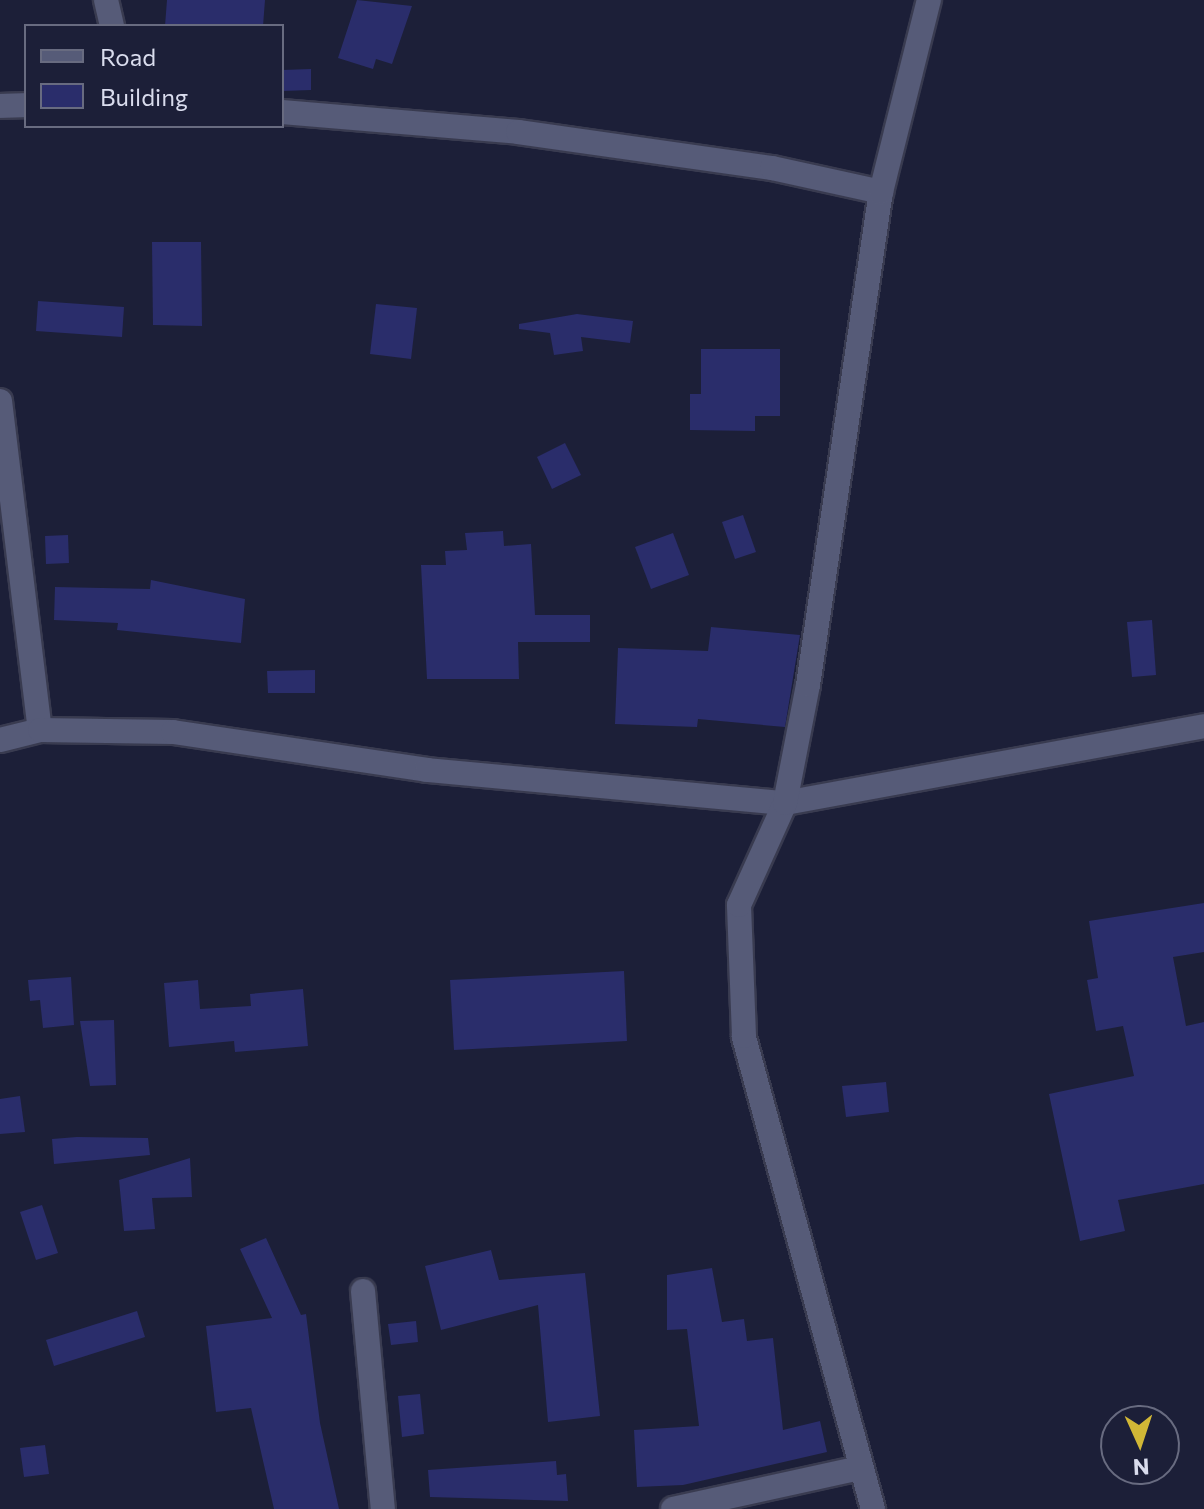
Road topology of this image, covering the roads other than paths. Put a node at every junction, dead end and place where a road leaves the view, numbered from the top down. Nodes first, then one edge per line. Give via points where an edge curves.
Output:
1 (106, 0) edge
2 (929, 0) edge
3 (112, 24) edge
4 (24, 105) edge
5 (0, 106) edge
6 (284, 112) edge
7 (881, 192) junction
8 (0, 401) edge
9 (1204, 726) edge
10 (40, 730) junction
11 (0, 740) edge
12 (785, 803) junction
13 (363, 1291) dead end
14 (860, 1468) junction
15 (383, 1509) edge
16 (673, 1509) edge
17 (873, 1509) edge

1 - 3 street
2 - 7 street
4 - 5 street
6 - 7 street via 518,132 772,168
7 - 12 street via 808,685
8 - 10 street
9 - 12 street
10 - 11 street
10 - 12 street via 173,732 427,770
12 - 14 street via 739,905 744,1036
13 - 15 street
14 - 16 street
14 - 17 street

